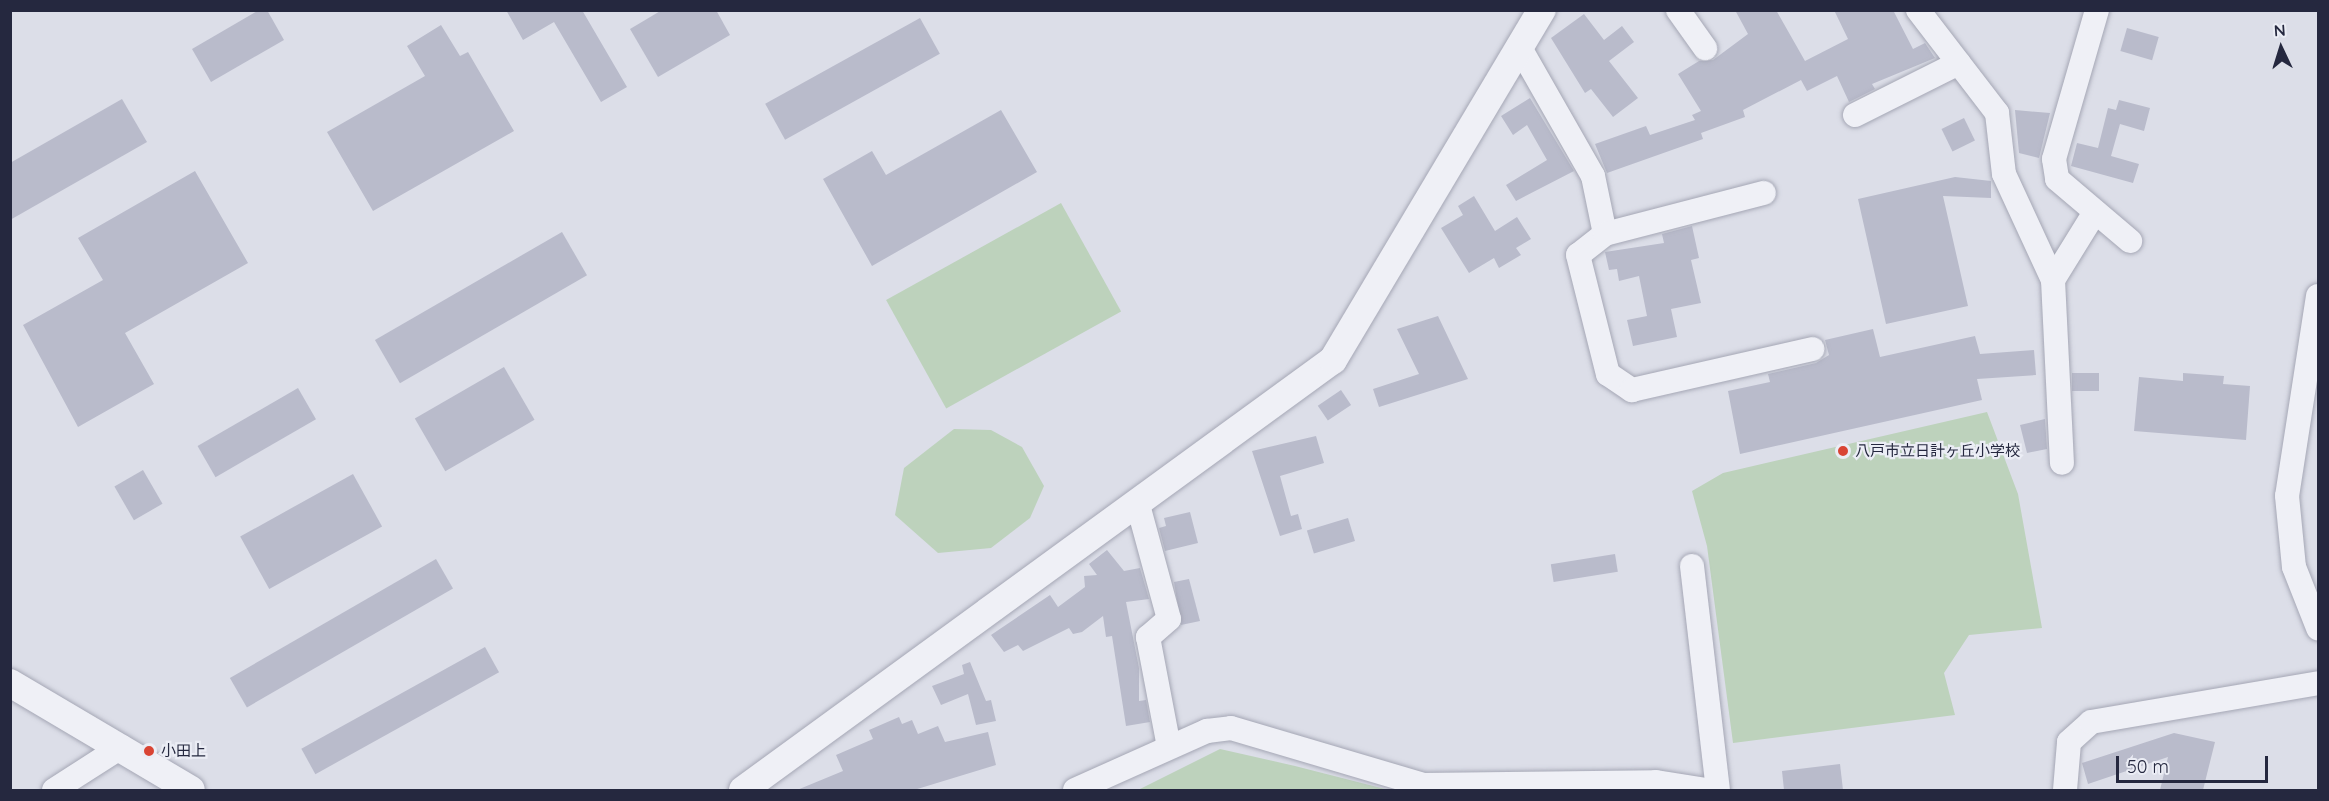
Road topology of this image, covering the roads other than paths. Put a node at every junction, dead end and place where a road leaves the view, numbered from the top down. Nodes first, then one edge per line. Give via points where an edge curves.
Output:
1 (1542, 10) edge
2 (1678, 10) edge
3 (1918, 10) edge
4 (2097, 10) edge
5 (1520, 48) junction
6 (1705, 48) dead end
7 (1959, 63) junction
8 (1855, 115) dead end
9 (1764, 193) dead end
10 (2095, 212) junction
11 (1605, 234) junction
12 (2130, 241) dead end
13 (2054, 279) junction
14 (2319, 296) edge
15 (1812, 349) dead end
16 (2062, 463) dead end
17 (1138, 505) junction
18 (1692, 566) dead end
19 (2319, 628) edge
20 (10, 683) edge
21 (2319, 683) edge
22 (121, 747) junction
23 (1169, 747) junction
24 (54, 790) edge
25 (190, 790) edge
26 (743, 790) edge
27 (1075, 790) edge
28 (1706, 790) edge
29 (1718, 790) edge
30 (2065, 790) edge

1 - 5 street
2 - 6 street
3 - 7 street
4 - 10 street via 2054,159 2057,179
5 - 11 street via 1579,144
5 - 17 street via 1334,360
7 - 8 street
7 - 13 street via 1997,113 2004,174
9 - 11 street
10 - 12 street
10 - 13 street
11 - 15 street via 1578,255 1608,374 1632,390
13 - 16 street
14 - 19 street via 2287,496 2294,567
17 - 23 street via 1169,619 1148,637
17 - 26 street
18 - 29 street
20 - 22 street
21 - 30 street via 2091,722 2068,742
22 - 24 street
22 - 25 street
23 - 27 street
23 - 28 street via 1207,731 1231,728 1423,785 1656,782

